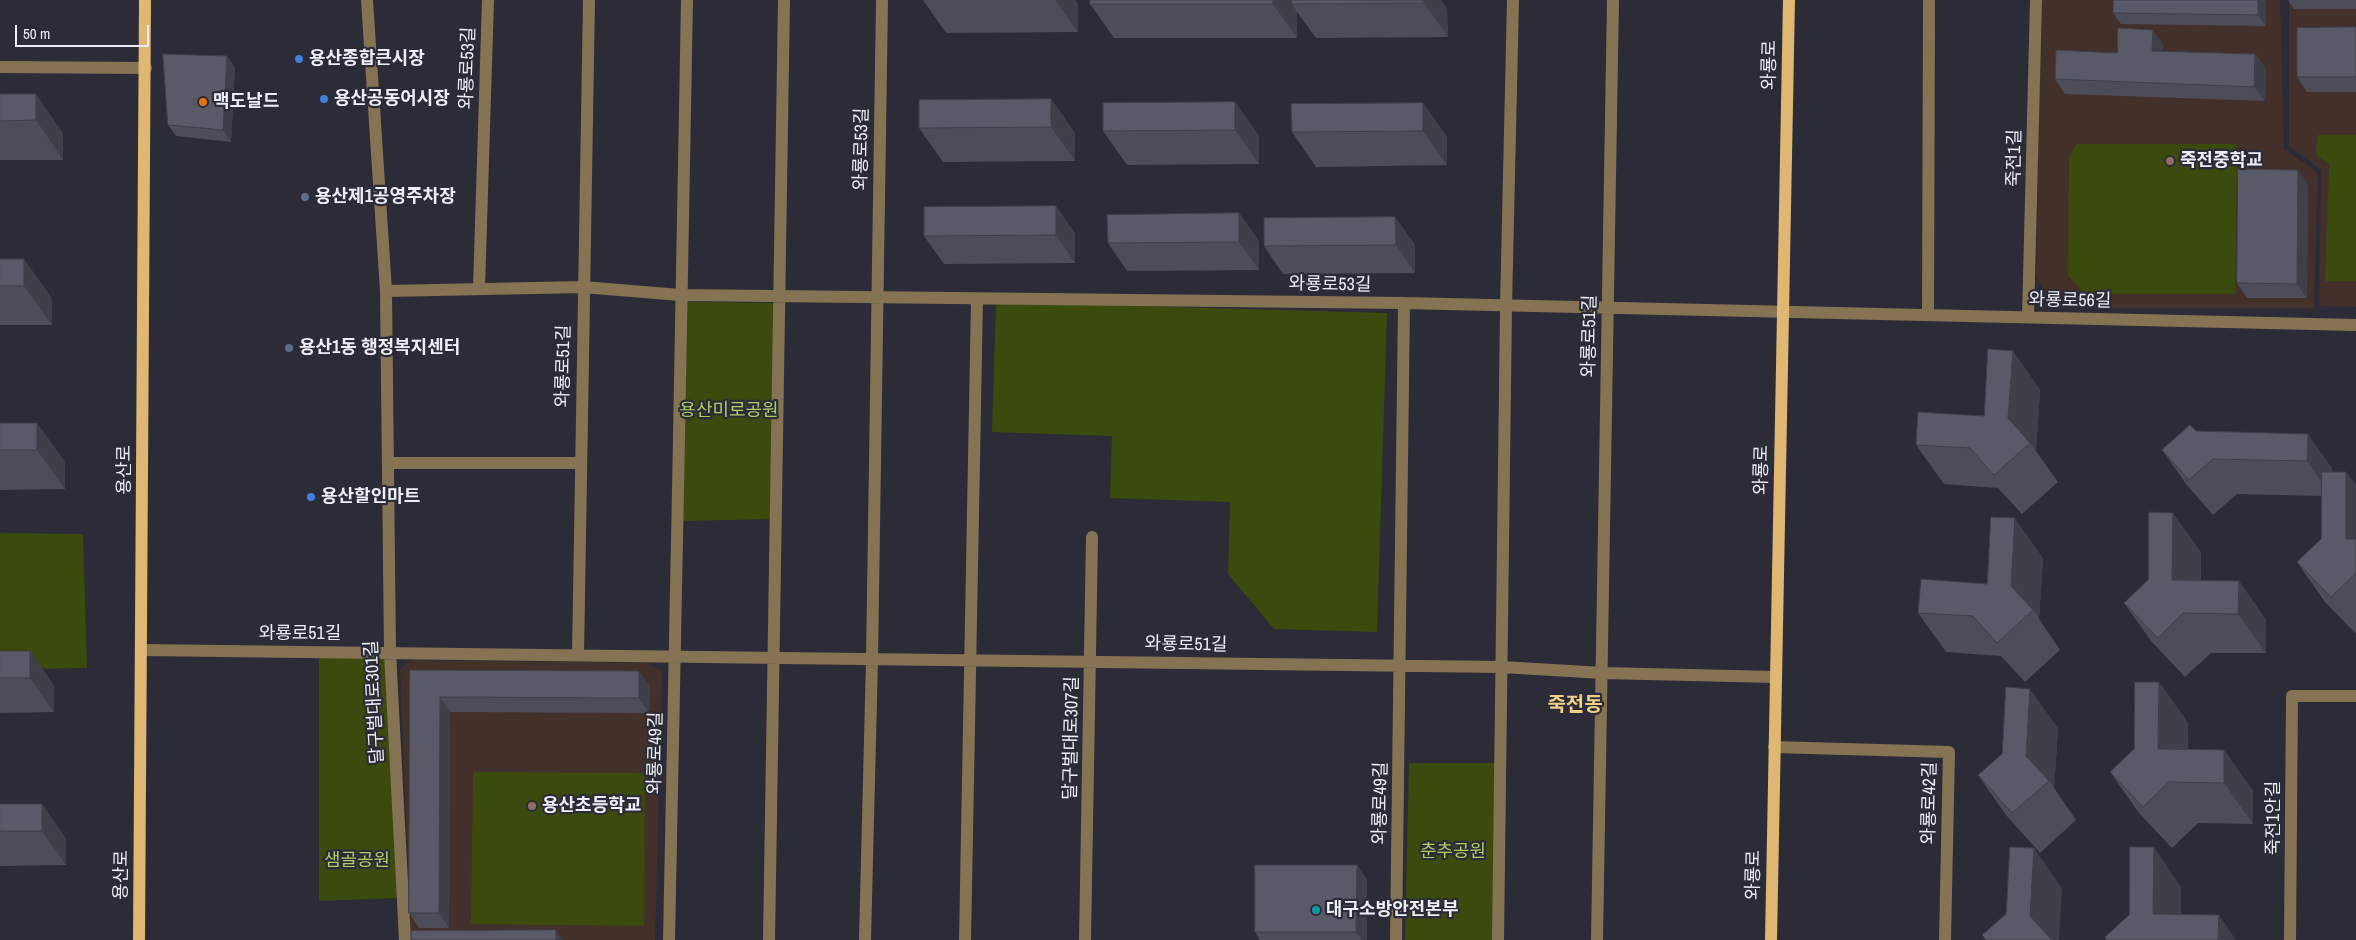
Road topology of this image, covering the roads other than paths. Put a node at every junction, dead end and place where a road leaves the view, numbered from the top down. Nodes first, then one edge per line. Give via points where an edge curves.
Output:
1 (145, 0) edge
2 (367, 0) edge
3 (488, 0) edge
4 (589, 0) edge
5 (687, 0) edge
6 (784, 0) edge
7 (882, 0) edge
8 (1513, 0) edge
9 (1613, 0) edge
10 (1789, 0) edge
11 (1929, 0) edge
12 (2036, 0) edge
13 (0, 67) edge
14 (146, 68) junction
15 (583, 287) junction
16 (479, 288) junction
17 (386, 291) junction
18 (680, 295) junction
19 (780, 297) junction
20 (877, 298) junction
21 (977, 299) junction
22 (1404, 304) junction
23 (1506, 307) junction
24 (1607, 308) junction
25 (1782, 311) junction
26 (1928, 315) junction
27 (2028, 317) junction
28 (2356, 325) edge
29 (388, 463) junction
30 (580, 463) junction
31 (1092, 537) dead end
32 (142, 650) junction
33 (390, 652) junction
34 (578, 655) junction
35 (676, 657) junction
36 (775, 658) junction
37 (872, 660) junction
38 (1091, 661) junction
39 (971, 662) junction
40 (1401, 666) junction
41 (1502, 667) junction
42 (1603, 673) junction
43 (1776, 677) junction
44 (2356, 696) edge
45 (1774, 747) junction
46 (139, 940) edge
47 (405, 940) edge
48 (669, 940) edge
49 (769, 940) edge
50 (865, 940) edge
51 (965, 940) edge
52 (1085, 940) edge
53 (1396, 940) edge
54 (1498, 940) edge
55 (1597, 940) edge
56 (1771, 940) edge
57 (1945, 940) edge
58 (2290, 940) edge

1 - 14 main road, 용산로
2 - 17 street, 달구벌대로301길
3 - 16 street, 와룡로53길
4 - 15 street
5 - 18 street
6 - 19 street
7 - 20 street, 와룡로53길
8 - 23 street
9 - 24 street, 와룡로51길
10 - 25 main road, 와룡로
11 - 26 street
12 - 27 street, 죽전1길
13 - 14 street
14 - 32 main road, 용산로
15 - 16 street, 와룡로53길
15 - 18 street, 와룡로53길
15 - 30 street, 와룡로51길
16 - 17 street, 와룡로53길
17 - 29 street, 달구벌대로301길
18 - 19 street, 와룡로53길
18 - 35 street
19 - 20 street, 와룡로53길
19 - 36 street
20 - 21 street, 와룡로53길
20 - 37 street
21 - 22 street, 와룡로53길
21 - 39 street
22 - 23 street, 와룡로53길
22 - 40 street
23 - 24 street, 와룡로53길
23 - 41 street
24 - 25 street, 와룡로53길
24 - 42 street, 와룡로51길
25 - 26 street, 와룡로56길
25 - 43 main road, 와룡로
26 - 27 street, 와룡로56길
27 - 28 street, 와룡로56길
29 - 30 street
29 - 33 street, 달구벌대로301길
30 - 34 street, 와룡로51길
31 - 38 street, 달구벌대로307길
32 - 33 street, 와룡로51길
32 - 46 main road, 용산로
33 - 34 street, 와룡로51길
33 - 47 street, 달구벌대로301길
34 - 35 street, 와룡로51길
35 - 36 street, 와룡로51길
35 - 48 street, 와룡로49길
36 - 37 street, 와룡로51길
36 - 49 street
37 - 39 street, 와룡로51길
37 - 50 street
38 - 39 street, 와룡로51길
38 - 40 street, 와룡로51길
38 - 52 street, 달구벌대로307길
39 - 51 street
40 - 41 street, 와룡로51길
40 - 53 street, 와룡로49길
41 - 42 street, 와룡로51길
41 - 54 street
42 - 43 street, 와룡로51길
42 - 55 street
43 - 45 main road, 와룡로
44 - 58 street, 죽전1안길 via 2292,696
45 - 56 main road, 와룡로
45 - 57 street, 와룡로42길 via 1949,752

